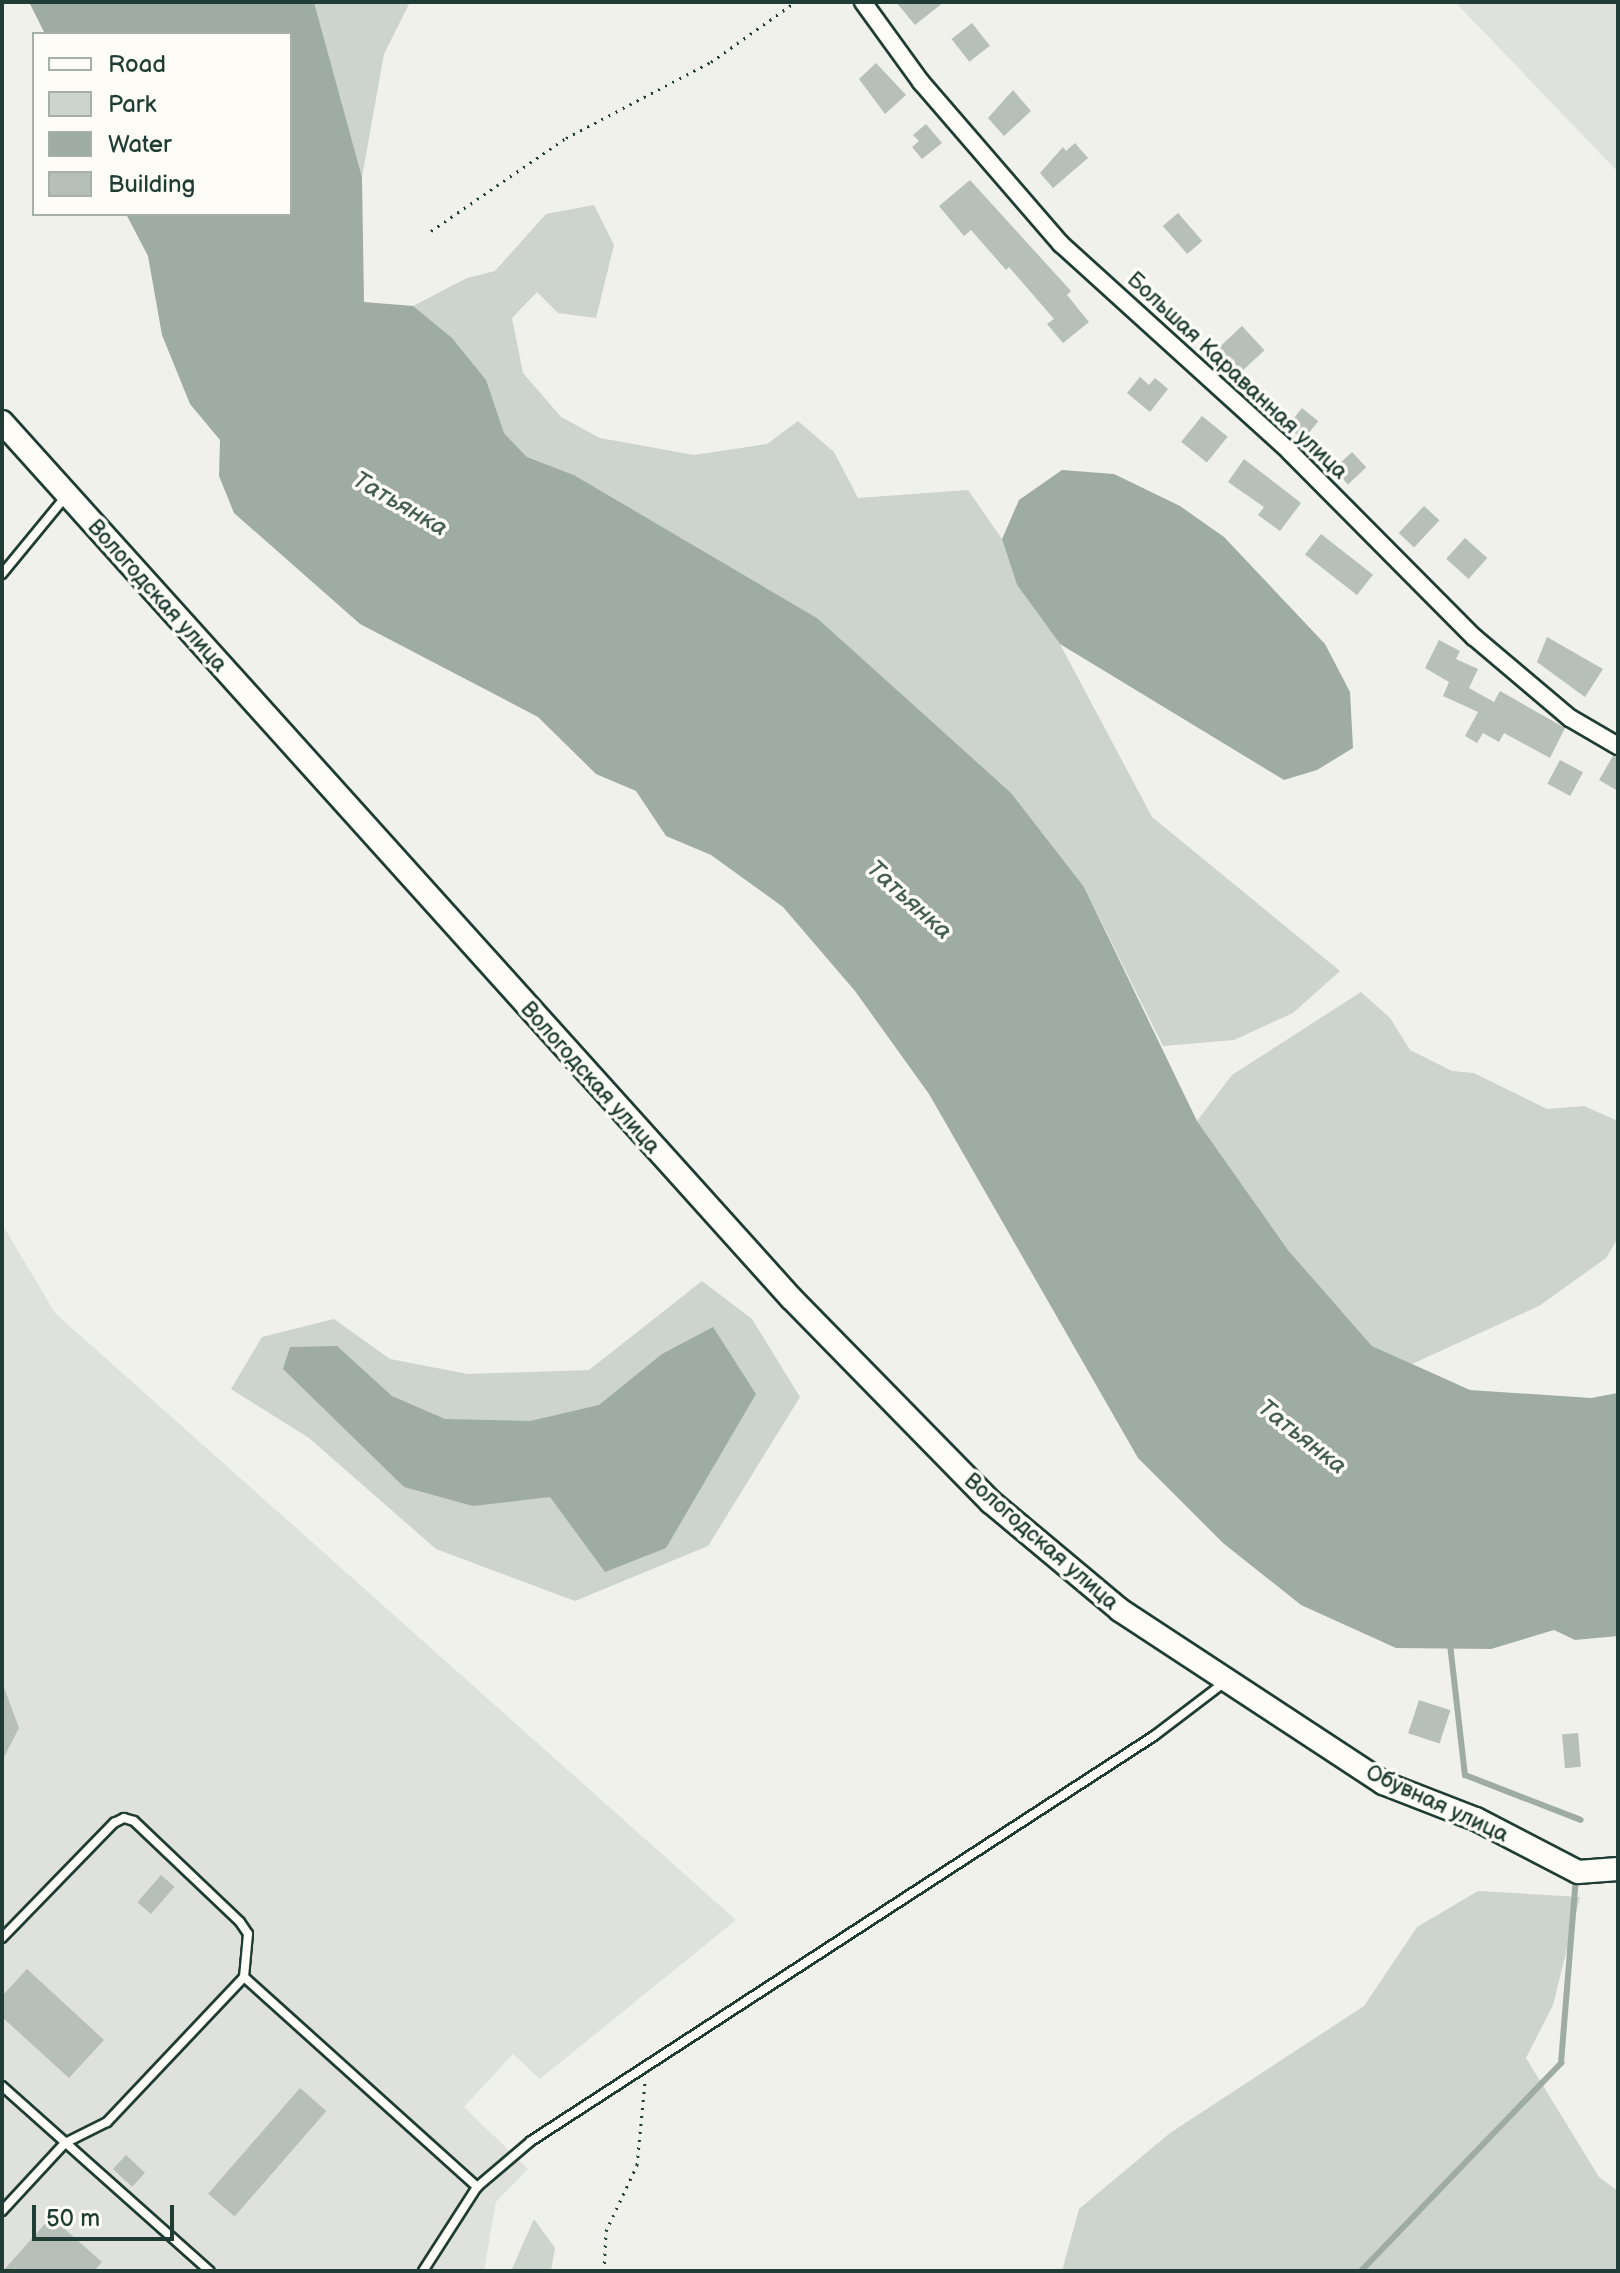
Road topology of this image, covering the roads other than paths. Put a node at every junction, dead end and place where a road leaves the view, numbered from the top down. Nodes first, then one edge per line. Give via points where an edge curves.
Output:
1 (863, 2) edge
2 (2, 422) edge
3 (67, 496) junction
4 (2, 574) edge
5 (1618, 746) edge
6 (1226, 1682) junction
7 (1618, 1869) edge
8 (2, 1938) edge
9 (244, 1977) junction
10 (2, 2086) edge
11 (65, 2143) junction
12 (477, 2187) junction
13 (2, 2211) edge
14 (200, 2263) junction
15 (193, 2271) edge
16 (210, 2271) edge
17 (423, 2271) edge

1 - 5 street, Большая Караванная улица via 921,82 1061,244 1290,452 1474,637 1570,718
2 - 3 main road, Вологодская улица
3 - 4 lane
3 - 6 main road, Вологодская улица via 551,1036 892,1402 991,1502 1120,1610
6 - 7 main road, Обувная улица via 1383,1783 1476,1819 1578,1872
6 - 12 lane via 1154,1736 531,2141
8 - 9 lane via 124,1818 134,1821 240,1922 248,1934
9 - 11 lane via 107,2122
9 - 12 lane
10 - 11 lane
11 - 13 lane
11 - 14 lane
12 - 17 lane
14 - 15 lane
14 - 16 lane

